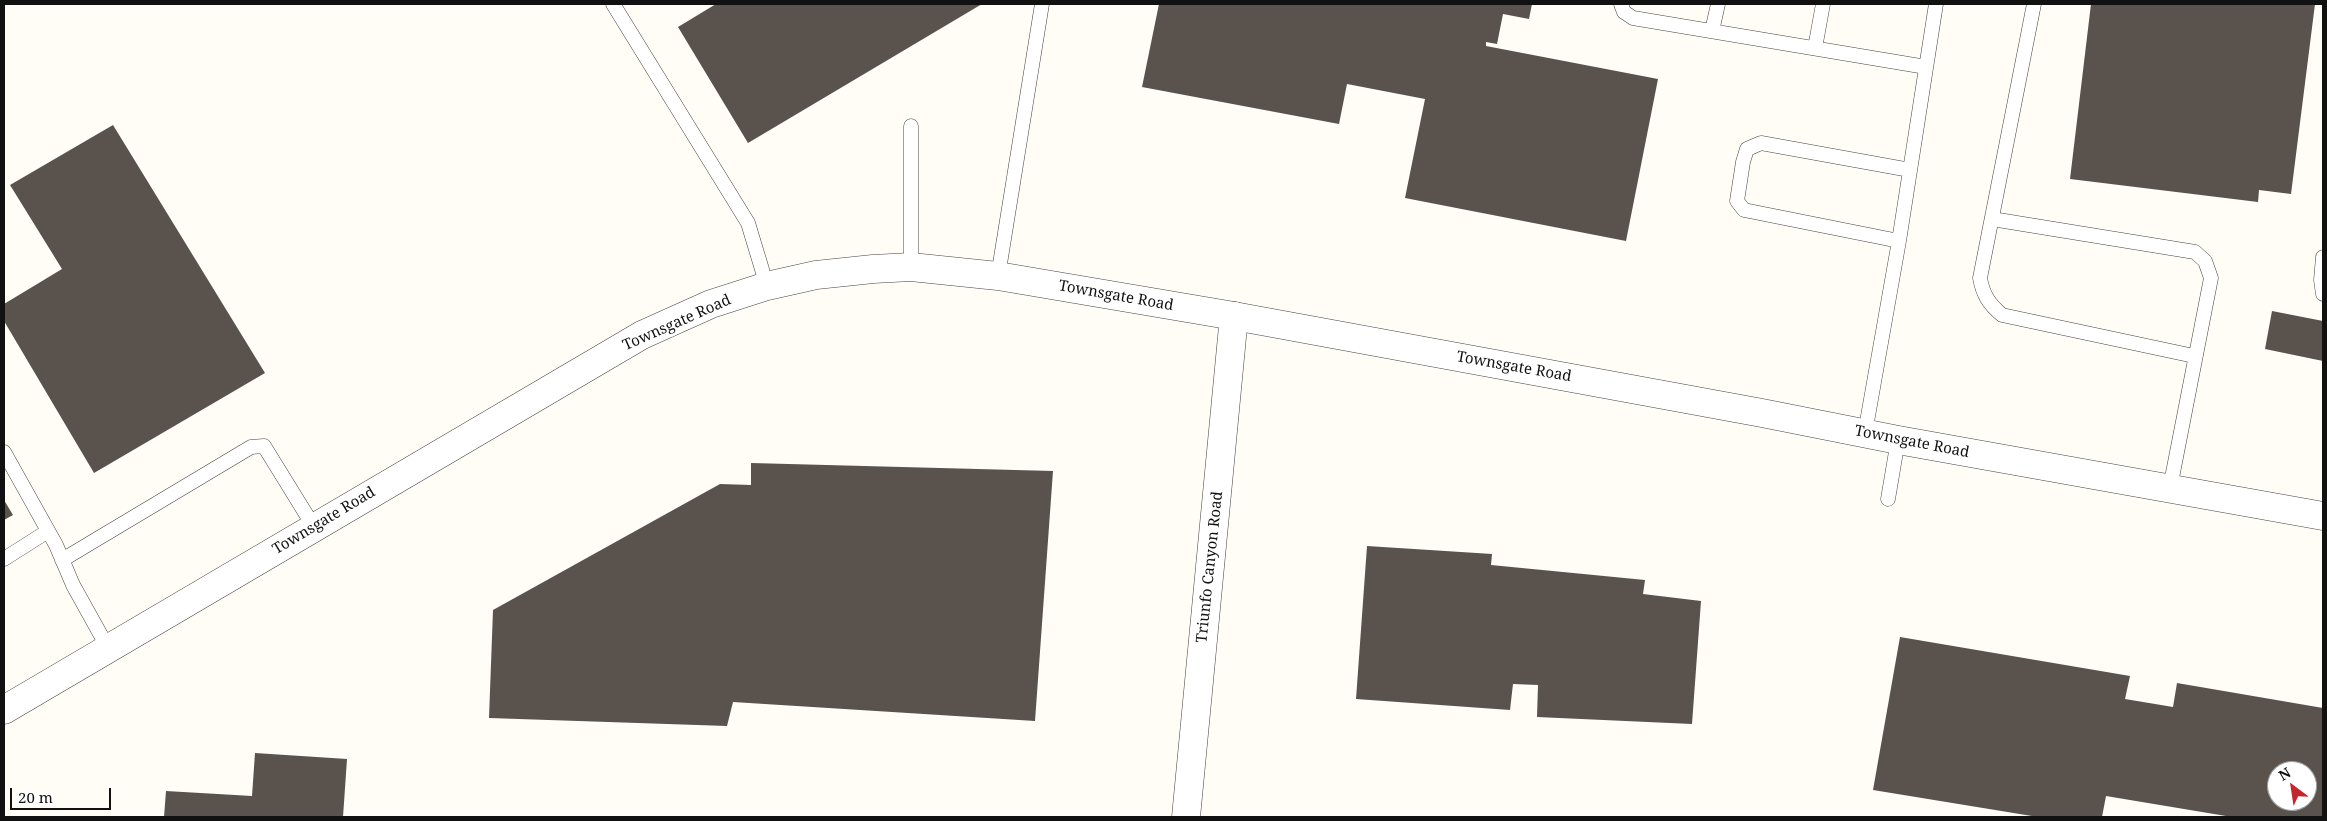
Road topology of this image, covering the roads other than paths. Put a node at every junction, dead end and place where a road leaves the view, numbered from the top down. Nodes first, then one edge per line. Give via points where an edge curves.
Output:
1 (613, 4) edge
2 (1042, 4) edge
3 (1621, 4) edge
4 (1718, 4) edge
5 (1823, 4) edge
6 (1936, 4) edge
7 (2034, 4) edge
8 (1712, 31) junction
9 (1815, 48) junction
10 (1926, 67) junction
11 (911, 126) dead end
12 (1910, 170) junction
13 (1992, 219) junction
14 (1899, 241) junction
15 (2323, 257) edge
16 (911, 267) junction
17 (998, 276) junction
18 (768, 286) junction
19 (2323, 294) edge
20 (1234, 316) junction
21 (2194, 356) junction
22 (1865, 434) junction
23 (1898, 440) junction
24 (4, 452) edge
25 (2170, 488) junction
26 (1888, 499) dead end
27 (2323, 516) edge
28 (314, 527) junction
29 (48, 531) junction
30 (4, 559) edge
31 (62, 560) junction
32 (108, 648) junction
33 (4, 710) edge
34 (1186, 817) edge

1 - 18 lane via 748,223
2 - 17 lane
3 - 8 lane via 1624,12 1633,18
4 - 8 lane
5 - 9 lane
6 - 10 lane
7 - 13 lane
8 - 9 lane
9 - 10 lane
10 - 12 lane
11 - 16 lane
12 - 14 lane
12 - 14 lane via 1761,143 1747,149 1743,162 1737,202 1744,210
13 - 21 lane via 1980,278 1990,304 2002,315
13 - 21 lane via 2195,252 2205,261 2211,278
14 - 22 lane
15 - 19 lane
16 - 17 street, Townsgate Road
16 - 18 street, Townsgate Road via 816,275
17 - 20 street, Townsgate Road
18 - 28 street, Townsgate Road via 710,304 642,335
20 - 22 street, Townsgate Road
20 - 34 street, Triunfo Canyon Road
21 - 25 lane
22 - 23 street, Townsgate Road
23 - 25 street, Townsgate Road
23 - 26 lane
24 - 29 lane
25 - 27 street, Townsgate Road
28 - 31 lane via 264,446 251,447
28 - 32 street, Townsgate Road
29 - 30 lane
29 - 31 lane
31 - 32 lane
32 - 33 street, Townsgate Road

